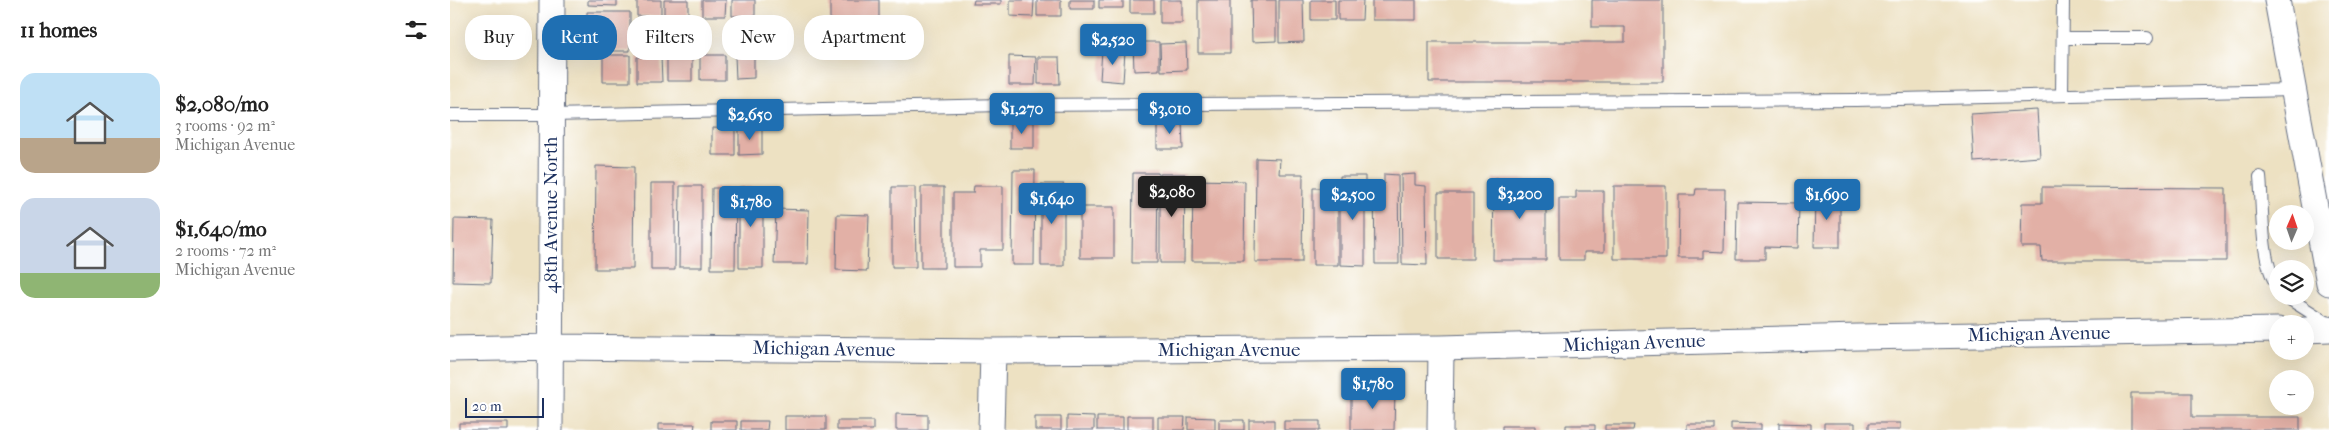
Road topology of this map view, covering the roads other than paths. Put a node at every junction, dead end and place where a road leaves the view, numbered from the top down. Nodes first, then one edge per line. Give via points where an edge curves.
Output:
1 (552, 0) edge
2 (2063, 0) edge
3 (2277, 0) edge
4 (2062, 38) junction
5 (2147, 38) dead end
6 (2293, 90) junction
7 (2062, 95) junction
8 (450, 115) edge
9 (551, 115) junction
10 (2260, 176) dead end
11 (2269, 262) edge
12 (2329, 282) edge
13 (2299, 305) edge
14 (2329, 324) edge
15 (2269, 330) edge
16 (2314, 330) edge
17 (2329, 330) edge
18 (550, 347) junction
19 (1441, 348) junction
20 (450, 349) edge
21 (993, 351) junction
22 (550, 430) edge
23 (992, 430) edge
24 (1440, 430) edge

1 - 9 street, 48th Avenue North
2 - 4 lane
3 - 6 street
4 - 5 lane
4 - 7 lane
6 - 7 lane
6 - 12 street
7 - 9 lane via 1810,100 1003,105
8 - 9 lane
9 - 18 street, 48th Avenue North
10 - 11 lane
13 - 14 lane
15 - 19 street, Michigan Avenue
16 - 17 street
18 - 20 street, Michigan Avenue
18 - 21 street, Michigan Avenue
18 - 22 street, 48th Avenue North
19 - 21 street, Michigan Avenue
19 - 24 street
21 - 23 street

